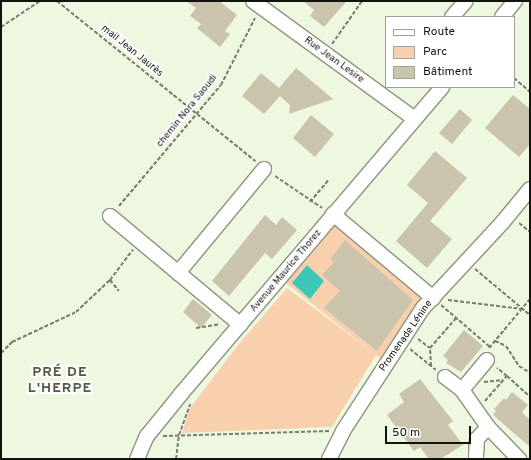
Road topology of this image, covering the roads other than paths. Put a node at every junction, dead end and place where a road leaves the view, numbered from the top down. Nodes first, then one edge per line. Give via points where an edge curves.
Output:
1 (466, 1) edge
2 (515, 1) edge
3 (257, 4) edge
4 (453, 16) edge
5 (503, 16) edge
6 (441, 88) edge
7 (416, 118) junction
8 (264, 169) dead end
9 (530, 189) edge
10 (333, 214) junction
11 (110, 216) road end
12 (178, 273) junction
13 (433, 298) junction
14 (238, 323) junction
15 (487, 360) road end
16 (445, 377) road end
17 (462, 390) junction
18 (488, 427) junction
19 (476, 457) dead end
20 (137, 459) edge
21 (329, 459) edge
22 (519, 459) edge

1 - 4 street
2 - 5 street
3 - 7 street, Rue Jean Lesire
6 - 7 street, Avenue Maurice Thorez
7 - 10 street, Avenue Maurice Thorez
8 - 12 street
9 - 13 street, Promenade Lénine
10 - 13 street
10 - 14 street, Avenue Maurice Thorez
11 - 12 street
12 - 14 street
13 - 21 street, Promenade Lénine via 400,342 343,431
14 - 20 street, Avenue Maurice Thorez via 147,436
15 - 17 street
16 - 17 street
17 - 18 street
18 - 19 street via 477,439
18 - 22 street

